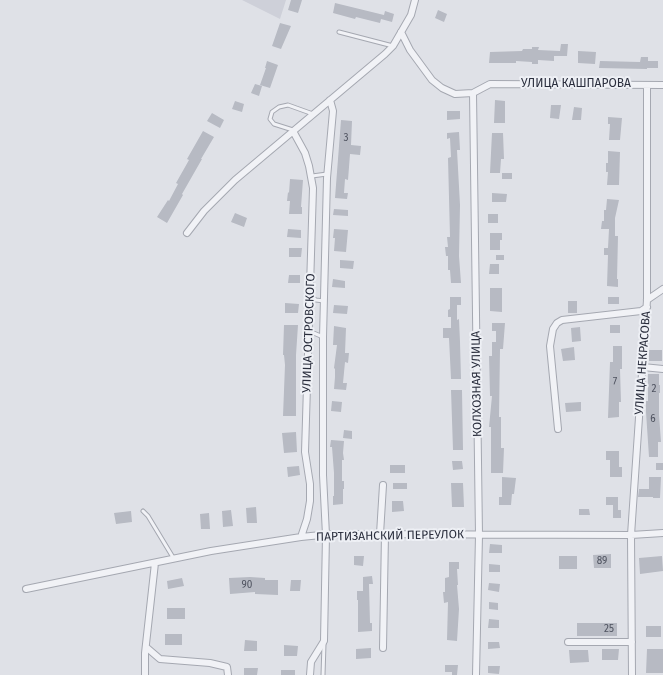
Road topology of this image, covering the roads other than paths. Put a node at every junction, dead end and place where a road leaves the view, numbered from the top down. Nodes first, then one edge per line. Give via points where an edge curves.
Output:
1 (415, 0) edge
2 (339, 32) dead end
3 (401, 32) junction
4 (393, 46) junction
5 (647, 85) junction
6 (663, 85) edge
7 (473, 92) junction
8 (330, 100) junction
9 (313, 114) junction
10 (293, 131) junction
11 (327, 174) junction
12 (312, 176) junction
13 (187, 233) dead end
14 (663, 289) edge
15 (310, 296) junction
16 (647, 300) junction
17 (324, 302) junction
18 (647, 307) junction
19 (308, 331) junction
20 (323, 337) junction
21 (643, 367) junction
22 (663, 369) edge
23 (558, 428) dead end
24 (383, 485) dead end
25 (143, 511) dead end
26 (663, 533) edge
27 (382, 534) junction
28 (326, 535) junction
29 (479, 535) junction
30 (631, 535) junction
31 (301, 538) junction
32 (174, 559) junction
33 (155, 563) junction
34 (26, 589) dead end
35 (324, 640) junction
36 (568, 642) dead end
37 (632, 642) junction
38 (146, 647) junction
39 (383, 648) dead end
40 (146, 675) edge
41 (228, 675) edge
42 (310, 675) edge
43 (323, 675) edge
44 (476, 675) edge
45 (632, 675) edge

1 - 3 street via 411,15
2 - 4 lane
3 - 4 street
3 - 7 street via 410,50 432,80 455,94
4 - 8 street
5 - 6 street, УЛИЦА КАШПАРОВА
5 - 7 street, УЛИЦА КАШПАРОВА via 490,84
5 - 16 street, УЛИЦА НЕКРАСОВА
7 - 29 street, КОЛХОЗНАЯ УЛИЦА
8 - 9 street
8 - 11 street via 333,111
9 - 10 street
9 - 10 lane via 288,105 272,112 270,119 274,124
10 - 12 street, УЛИЦА ОСТРОВСКОГО via 305,153
10 - 13 street via 235,180 204,211
11 - 12 lane
11 - 17 street
12 - 15 street, УЛИЦА ОСТРОВСКОГО
14 - 16 street
15 - 17 lane
15 - 19 street, УЛИЦА ОСТРОВСКОГО
16 - 18 street, УЛИЦА НЕКРАСОВА
17 - 20 street
18 - 21 street, УЛИЦА НЕКРАСОВА
18 - 23 street via 641,311 562,320 557,323 553,329 550,346
19 - 20 lane
19 - 31 street, УЛИЦА ОСТРОВСКОГО via 305,452 310,501
20 - 28 street via 323,475
21 - 22 street
21 - 30 street, УЛИЦА НЕКРАСОВА
24 - 27 street
25 - 32 lane
26 - 30 street, ПАРТИЗАНСКИЙ ПЕРЕУЛОК
27 - 28 street, ПАРТИЗАНСКИЙ ПЕРЕУЛОК
27 - 29 street, ПАРТИЗАНСКИЙ ПЕРЕУЛОК
27 - 39 street
28 - 31 street, ПАРТИЗАНСКИЙ ПЕРЕУЛОК
28 - 35 street
29 - 30 street, ПАРТИЗАНСКИЙ ПЕРЕУЛОК
29 - 44 street, КОЛХОЗНАЯ УЛИЦА
30 - 37 street, УЛИЦА НЕКРАСОВА
31 - 32 street, ПАРТИЗАНСКИЙ ПЕРЕУЛОК via 210,551
32 - 33 street, ПАРТИЗАНСКИЙ ПЕРЕУЛОК
33 - 34 street, ПАРТИЗАНСКИЙ ПЕРЕУЛОК
33 - 38 street
35 - 42 street via 311,662
35 - 43 lane
36 - 37 street
37 - 45 street, УЛИЦА НЕКРАСОВА
38 - 40 street
38 - 41 street via 160,659 227,667

